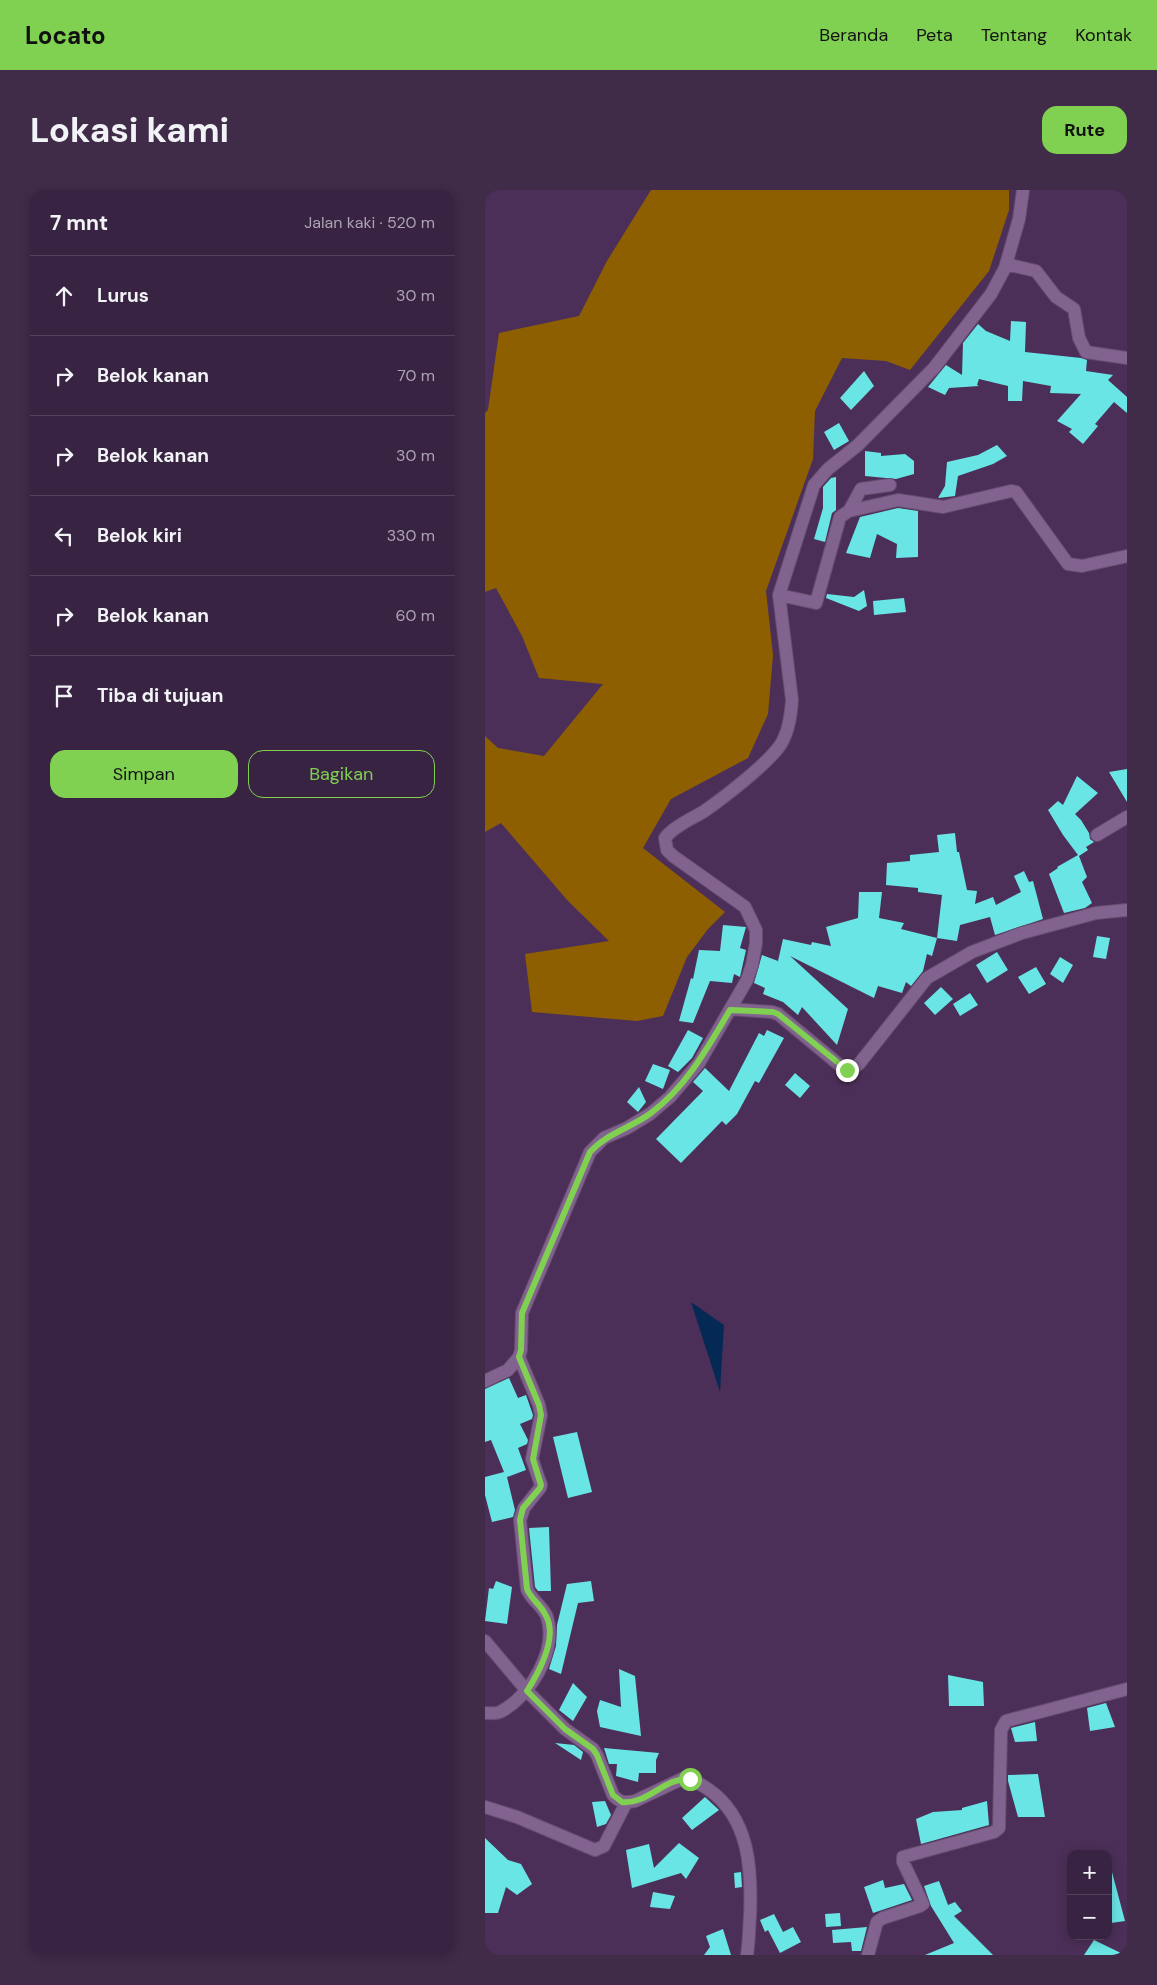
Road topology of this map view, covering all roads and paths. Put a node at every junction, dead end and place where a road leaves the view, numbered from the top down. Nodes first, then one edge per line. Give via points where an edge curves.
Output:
1 (1023, 190) edge
2 (1006, 264) junction
3 (1127, 358) edge
4 (890, 486) dead end
5 (849, 511) junction
6 (1127, 556) edge
7 (779, 595) junction
8 (1127, 817) edge
9 (1097, 835) dead end
10 (1127, 910) edge
11 (730, 1010) junction
12 (519, 1357) junction
13 (485, 1381) edge
14 (485, 1641) edge
15 (1127, 1689) edge
16 (527, 1691) junction
17 (485, 1713) edge
18 (626, 1803) junction
19 (485, 1807) edge
20 (747, 1955) edge
21 (868, 1955) edge

1 - 2 street via 1019,219
2 - 3 street via 1036,271 1056,297 1074,309 1085,352
2 - 7 street via 991,294 934,368 814,485
4 - 5 street via 861,489
5 - 6 street via 899,500 951,506 1011,491 1021,496 1068,564 1081,566
5 - 7 street via 840,517 818,601 814,603
7 - 11 street via 792,700 791,715 781,743 773,755 720,800 665,838 667,850 673,856 745,907 751,917 756,937 753,965
8 - 9 street
10 - 11 street via 1096,913 1022,933 972,952 927,978 851,1070 843,1068 778,1014
11 - 12 street via 699,1063 671,1097 650,1114 604,1138 590,1152 522,1313
12 - 13 street via 508,1370
12 - 16 street via 541,1415 533,1459 541,1485 523,1508 520,1520 527,1589 546,1615 549,1628 543,1662
14 - 16 street
15 - 21 street via 1006,1722 1001,1730 999,1828 903,1858 923,1904 879,1920
16 - 17 street via 500,1712
16 - 18 street via 565,1729 593,1749 613,1795
18 - 19 street via 604,1846 595,1850
18 - 20 street via 684,1778 719,1797 735,1817 749,1861 751,1893

